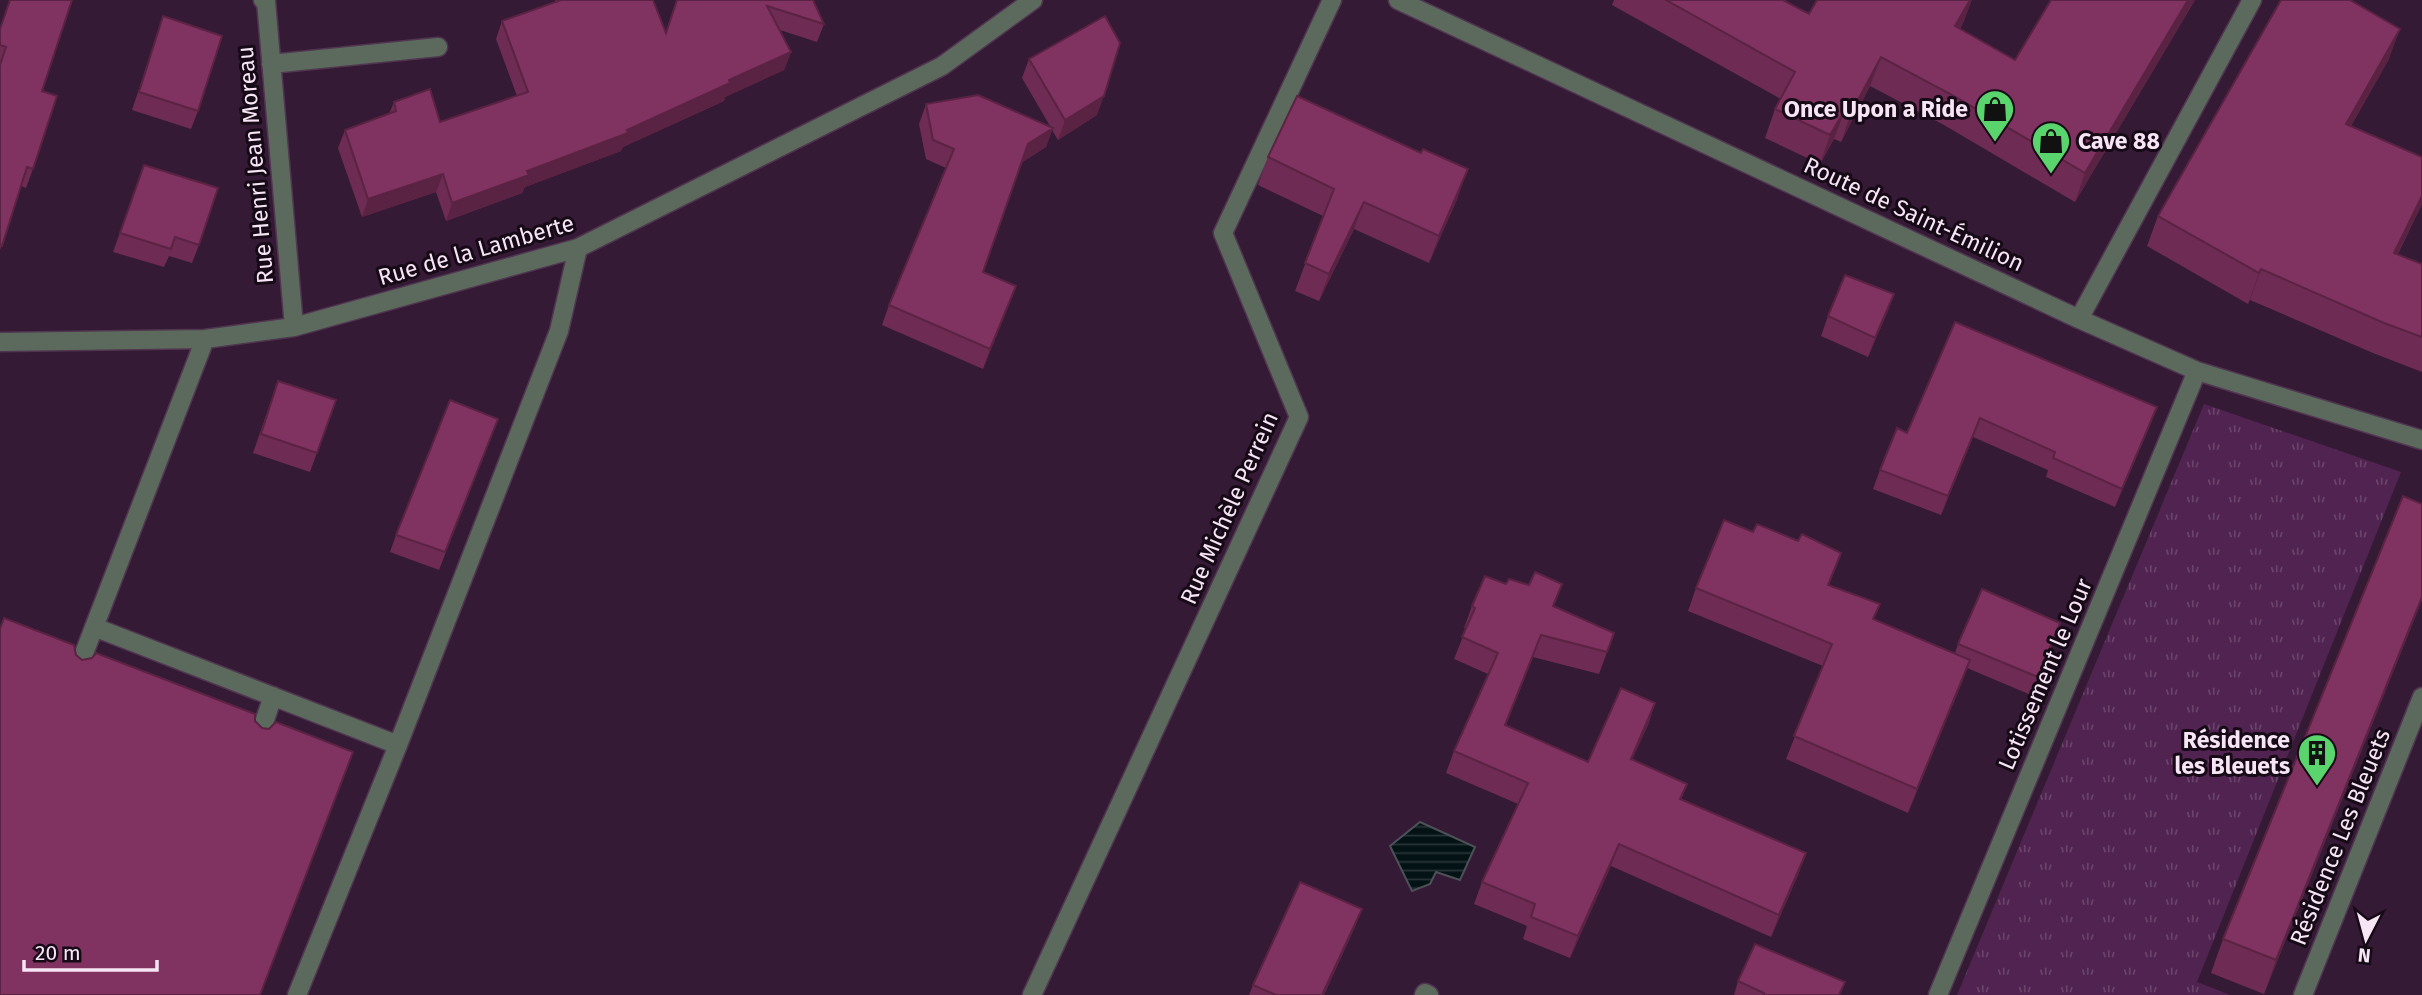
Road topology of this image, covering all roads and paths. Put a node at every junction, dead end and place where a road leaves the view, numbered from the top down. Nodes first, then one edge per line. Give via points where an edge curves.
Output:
1 (263, 0) edge
2 (1033, 0) edge
3 (1332, 0) edge
4 (1398, 0) edge
5 (2252, 0) edge
6 (438, 47) dead end
7 (271, 64) junction
8 (578, 248) junction
9 (2079, 318) junction
10 (294, 327) junction
11 (205, 339) junction
12 (0, 342) edge
13 (2197, 371) junction
14 (2422, 440) edge
15 (94, 627) junction
16 (73, 682) edge
17 (273, 696) junction
18 (2422, 698) edge
19 (398, 745) junction
20 (254, 751) edge
21 (298, 995) edge
22 (1032, 995) edge
23 (1938, 995) edge
24 (2303, 995) edge

1 - 7 street, Rue Henri Jean Moreau
2 - 8 street, Rue de la Lamberte via 942,66
3 - 22 street, Rue Michèle Perrein via 1223,233 1299,417
4 - 9 street, Route de Saint-Émilion
5 - 9 street
6 - 7 street
7 - 10 street, Rue Henri Jean Moreau
8 - 10 street, Rue de la Lamberte
8 - 19 street via 559,331
9 - 13 street, Route de Saint-Émilion
10 - 11 street, Rue de la Lamberte
11 - 12 street, Rue de la Lamberte
11 - 15 street
13 - 14 street, Route de Saint-Émilion
13 - 23 street, Lotissement le Lour
15 - 16 street
15 - 17 street
17 - 19 street
17 - 20 street
18 - 24 street, Résidence Les Bleuets
19 - 21 street

